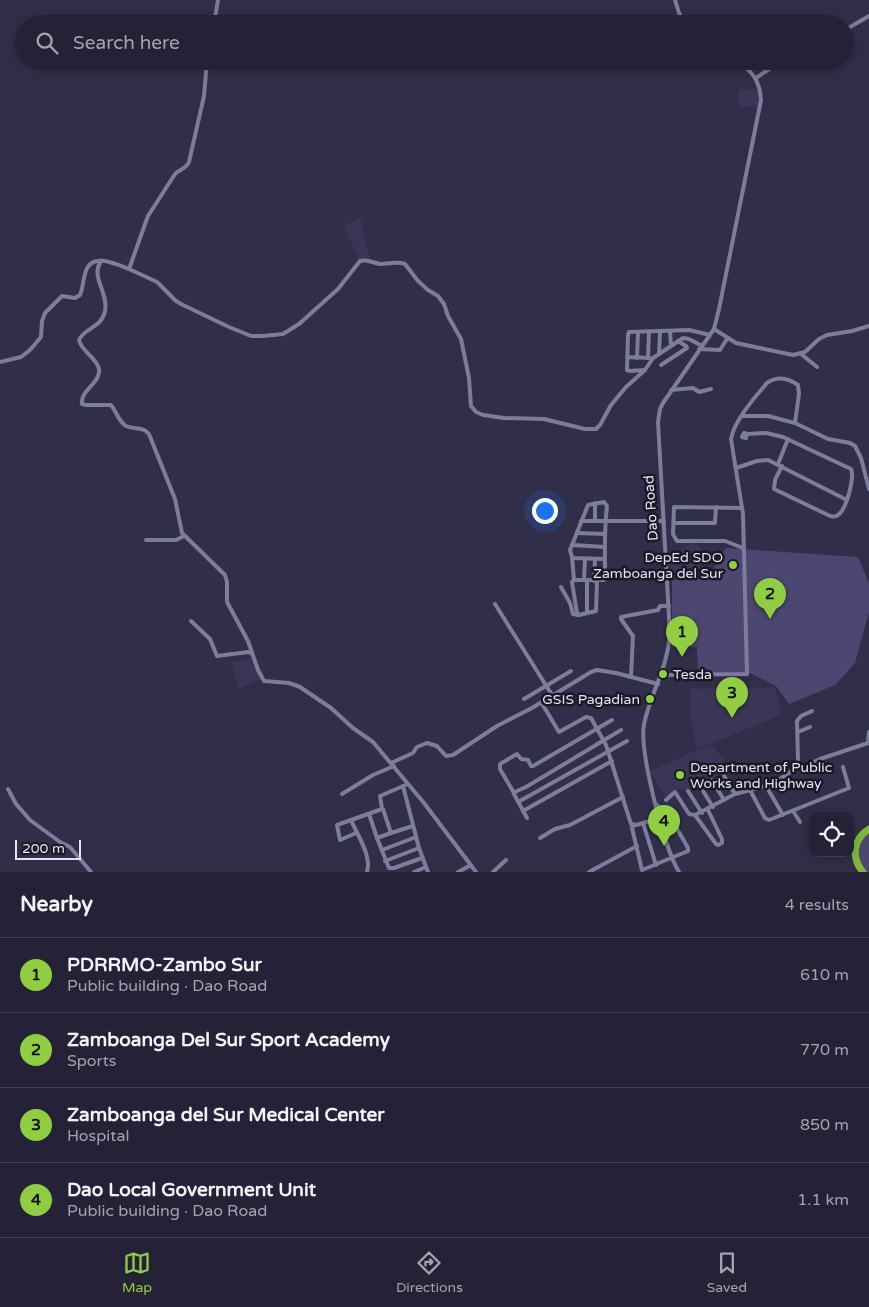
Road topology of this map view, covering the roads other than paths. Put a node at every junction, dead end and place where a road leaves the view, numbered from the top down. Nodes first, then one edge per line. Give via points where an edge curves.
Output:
1 (218, 0) edge
2 (675, 0) edge
3 (216, 15) edge
4 (680, 15) edge
5 (869, 16) edge
6 (854, 25) edge
7 (206, 70) edge
8 (748, 70) edge
9 (768, 70) edge
10 (756, 78) junction
11 (101, 261) junction
12 (129, 270) junction
13 (869, 326) edge
14 (714, 329) junction
15 (670, 331) junction
16 (638, 332) junction
17 (650, 332) junction
18 (660, 332) junction
19 (710, 335) junction
20 (727, 339) junction
21 (678, 341) junction
22 (671, 346) junction
23 (700, 348) junction
24 (659, 354) junction
25 (801, 354) junction
26 (627, 358) junction
27 (637, 358) junction
28 (650, 358) junction
29 (0, 362) edge
30 (661, 365) dead end
31 (817, 367) dead end
32 (645, 370) junction
33 (711, 389) dead end
34 (671, 390) junction
35 (742, 416) junction
36 (795, 423) junction
37 (747, 434) dead end
38 (788, 439) junction
39 (780, 465) junction
40 (736, 468) junction
41 (869, 489) edge
42 (847, 500) junction
43 (595, 503) junction
44 (716, 507) junction
45 (742, 508) junction
46 (581, 521) junction
47 (595, 521) junction
48 (606, 521) junction
49 (664, 521) junction
50 (674, 523) junction
51 (577, 533) junction
52 (605, 534) junction
53 (184, 536) junction
54 (146, 540) dead end
55 (573, 545) junction
56 (605, 546) junction
57 (743, 548) junction
58 (572, 557) junction
59 (585, 559) junction
60 (595, 559) junction
61 (605, 559) junction
62 (574, 580) junction
63 (586, 580) junction
64 (595, 581) junction
65 (561, 587) dead end
66 (495, 604) dead end
67 (669, 606) junction
68 (587, 613) junction
69 (578, 615) junction
70 (191, 621) dead end
71 (252, 653) junction
72 (571, 671) dead end
73 (662, 675) junction
74 (631, 676) junction
75 (658, 684) junction
76 (546, 685) junction
77 (552, 695) junction
78 (524, 699) dead end
79 (541, 702) junction
80 (812, 711) dead end
81 (612, 720) dead end
82 (810, 727) dead end
83 (598, 729) junction
84 (621, 730) dead end
85 (798, 732) junction
86 (869, 732) edge
87 (604, 741) junction
88 (626, 741) dead end
89 (608, 751) junction
90 (612, 761) junction
91 (392, 764) junction
92 (843, 767) dead end
93 (796, 768) junction
94 (724, 776) dead end
95 (712, 780) dead end
96 (408, 784) junction
97 (403, 786) junction
98 (766, 786) junction
99 (8, 789) dead end
100 (750, 790) junction
101 (688, 791) dead end
102 (703, 791) dead end
103 (514, 793) junction
104 (342, 794) dead end
105 (736, 794) junction
106 (623, 797) junction
107 (666, 800) dead end
108 (724, 800) junction
109 (518, 802) junction
110 (657, 806) junction
111 (713, 807) junction
112 (383, 809) junction
113 (708, 810) junction
114 (524, 811) junction
115 (793, 811) junction
116 (702, 813) junction
117 (369, 814) junction
118 (695, 815) junction
119 (783, 815) junction
120 (528, 818) dead end
121 (660, 818) junction
122 (351, 820) junction
123 (800, 822) dead end
124 (643, 823) junction
125 (634, 825) junction
126 (413, 826) junction
127 (869, 829) edge
128 (356, 833) junction
129 (391, 833) junction
130 (416, 837) junction
131 (377, 838) junction
132 (540, 838) dead end
133 (637, 846) junction
134 (419, 848) junction
135 (382, 850) junction
136 (422, 858) junction
137 (672, 859) junction
138 (385, 860) junction
139 (506, 860) dead end
140 (471, 865) junction
141 (656, 865) junction
142 (395, 870) edge
143 (427, 870) edge
144 (91, 872) edge
145 (367, 872) edge
146 (414, 872) edge
147 (458, 872) edge
148 (476, 872) edge
149 (492, 872) edge
150 (589, 872) edge
151 (679, 872) edge
152 (863, 872) edge

1 - 3 street
2 - 4 street
5 - 6 street
7 - 12 street via 205,92 189,162 175,174 152,210
8 - 10 street
9 - 10 street
10 - 14 street via 761,100
11 - 12 street
11 - 29 street via 93,262 87,268 80,295 75,298 62,296 45,313 41,337 26,355
11 - 53 street via 97,272 105,298 104,315 79,340 99,372 82,402 86,405 111,405 123,424 142,428 149,434 174,499
12 - 32 street via 157,282 176,301 204,316 246,334 263,336 294,329 342,285 360,261 405,264 418,281 444,304 461,339 470,378 471,406 476,412 492,417 544,419 586,429 596,428 626,387
13 - 25 street via 827,335
14 - 19 street, Dao Road
14 - 20 street
15 - 18 street
15 - 19 street via 689,330
15 - 22 street
16 - 17 street
16 - 26 street via 628,332
16 - 27 street
17 - 18 street
17 - 28 street
18 - 24 street
19 - 23 street, Dao Road
20 - 23 street via 720,350
20 - 25 street via 738,344
21 - 22 street
21 - 23 street via 686,338
21 - 30 street via 687,348
22 - 24 street
23 - 34 street, Dao Road
24 - 28 street
25 - 31 street
26 - 27 street
26 - 32 street via 628,371
27 - 28 street
28 - 32 street
33 - 34 street via 699,392 693,388
34 - 49 street, Dao Road via 660,409 658,422
35 - 36 street via 768,416
35 - 36 street via 766,383 782,378 799,387
35 - 40 street via 731,439
36 - 41 street via 828,439 854,446 861,458
37 - 38 street via 766,433
38 - 39 street
38 - 42 street via 851,468 853,476
39 - 40 street via 761,460
39 - 42 street
39 - 42 street via 774,489 792,499 828,516 839,515
40 - 45 street
43 - 46 street via 589,504
43 - 47 street
43 - 48 street via 606,503
44 - 45 street
44 - 50 street via 715,523
44 - 50 street via 676,506
45 - 57 street
46 - 47 street
46 - 51 street
47 - 48 street
48 - 49 street
48 - 52 street
49 - 67 street, Dao Road
50 - 57 street via 673,537 677,541 725,541
51 - 52 street
51 - 55 street
52 - 56 street
53 - 54 street via 174,540
53 - 71 street via 225,575 226,602
55 - 56 street
55 - 58 street via 570,550
56 - 61 street
57 - 73 street via 748,674
58 - 59 street
58 - 62 street
59 - 60 street
59 - 63 street
60 - 61 street
60 - 64 street
61 - 64 street via 605,579
62 - 63 street
62 - 69 street
63 - 64 street
63 - 68 street
64 - 68 street via 596,611
65 - 69 street via 573,614
66 - 76 street
67 - 73 street, Dao Road via 669,645
67 - 74 street via 621,617 633,636
68 - 69 street
70 - 71 street via 210,639 217,656
71 - 91 street via 264,681 294,685 320,699 373,742
72 - 76 street
73 - 75 street, Dao Road
74 - 75 street
74 - 77 street via 594,671
75 - 110 street, Dao Road via 647,713 643,740
76 - 77 street
76 - 78 street
77 - 79 street
79 - 83 street via 559,732 589,716
79 - 91 street via 451,756 437,746 427,744
80 - 85 street via 797,719
81 - 83 street
82 - 85 street
83 - 87 street
83 - 103 street via 533,766 517,754 501,762 499,766
84 - 87 street
85 - 93 street
86 - 93 street via 868,743
87 - 89 street
87 - 103 street
88 - 89 street
89 - 90 street
89 - 109 street
90 - 106 street
90 - 114 street
91 - 96 street
91 - 104 street
92 - 115 street via 849,788
93 - 98 street
94 - 105 street
95 - 108 street
96 - 97 street
96 - 140 street
97 - 112 street via 380,796
97 - 126 street
98 - 100 street
98 - 119 street
99 - 144 street via 30,820 70,847
100 - 105 street
100 - 119 street via 766,820
101 - 116 street
102 - 111 street
103 - 109 street
105 - 108 street
106 - 125 street via 630,823
106 - 132 street
107 - 118 street via 675,792 688,814
108 - 111 street
109 - 114 street
110 - 121 street, Dao Road
110 - 137 street via 688,848 686,853
111 - 113 street
112 - 117 street
112 - 129 street
113 - 116 street
113 - 118 street via 721,843 716,844
114 - 120 street
115 - 119 street
115 - 123 street
116 - 118 street
117 - 122 street
117 - 131 street
121 - 124 street
121 - 137 street, Dao Road
122 - 128 street
122 - 128 street via 337,825 339,840
124 - 125 street
124 - 141 street
125 - 133 street
126 - 129 street
126 - 130 street
127 - 152 highway via 859,838 855,848 856,859
128 - 145 street via 368,861
129 - 131 street
130 - 134 street
130 - 135 street
131 - 135 street
133 - 141 street via 642,870
133 - 150 street
134 - 136 street
134 - 138 street
135 - 138 street
136 - 142 street
136 - 143 street
137 - 141 street
137 - 151 street, Dao Road
138 - 142 street via 389,868
139 - 149 street
140 - 147 street
140 - 148 street
143 - 146 street

